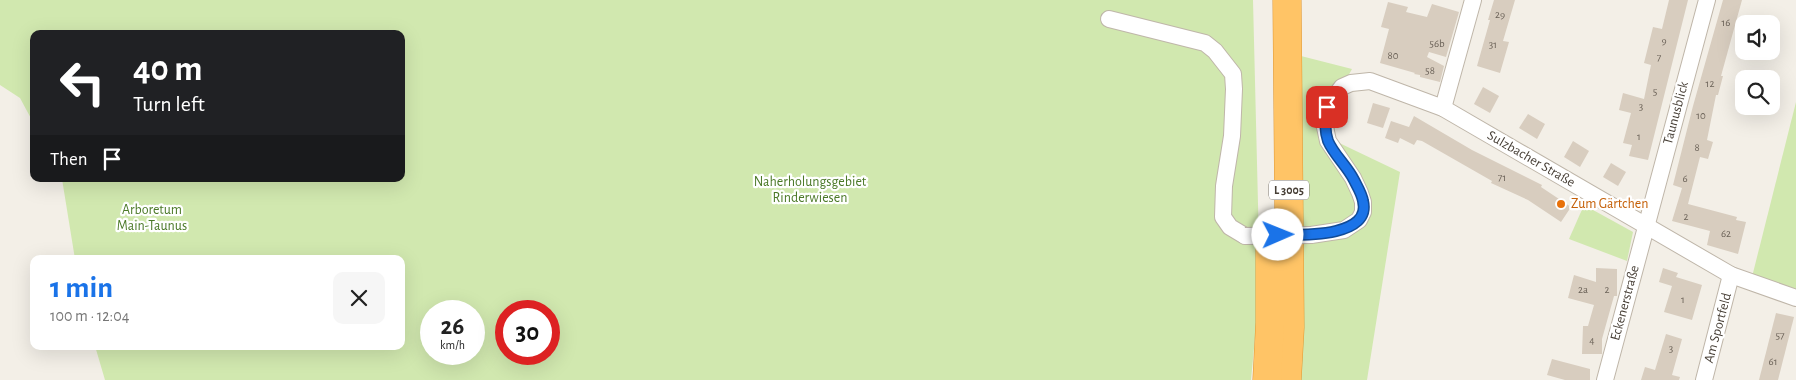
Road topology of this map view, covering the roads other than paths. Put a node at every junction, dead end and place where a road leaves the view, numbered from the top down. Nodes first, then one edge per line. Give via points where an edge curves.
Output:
1 (1268, 0) edge
2 (1287, 0) edge
3 (1473, 0) edge
4 (1707, 0) edge
5 (1109, 19) dead end
6 (1443, 108) junction
7 (1646, 225) junction
8 (1731, 275) junction
9 (1796, 298) edge
10 (1268, 380) edge
11 (1287, 380) edge
12 (1605, 380) edge
13 (1704, 380) edge

1 - 10 highway, L 3005 via 1271,268
2 - 11 highway, L 3005 via 1290,327
3 - 6 street
4 - 7 street, Taunusblick
5 - 6 street, Sulzbacher Straße, bridge via 1206,43 1233,74 1232,136 1223,217 1230,227 1245,236 1311,235 1344,230 1359,220 1364,202 1353,178 1328,141 1325,127 1327,107 1342,87 1370,81
6 - 7 street, Sulzbacher Straße
7 - 8 street, Sulzbacher Straße
7 - 12 street, Eckenerstraße
8 - 9 street, Sulzbacher Straße
8 - 13 street, Am Sportfeld

